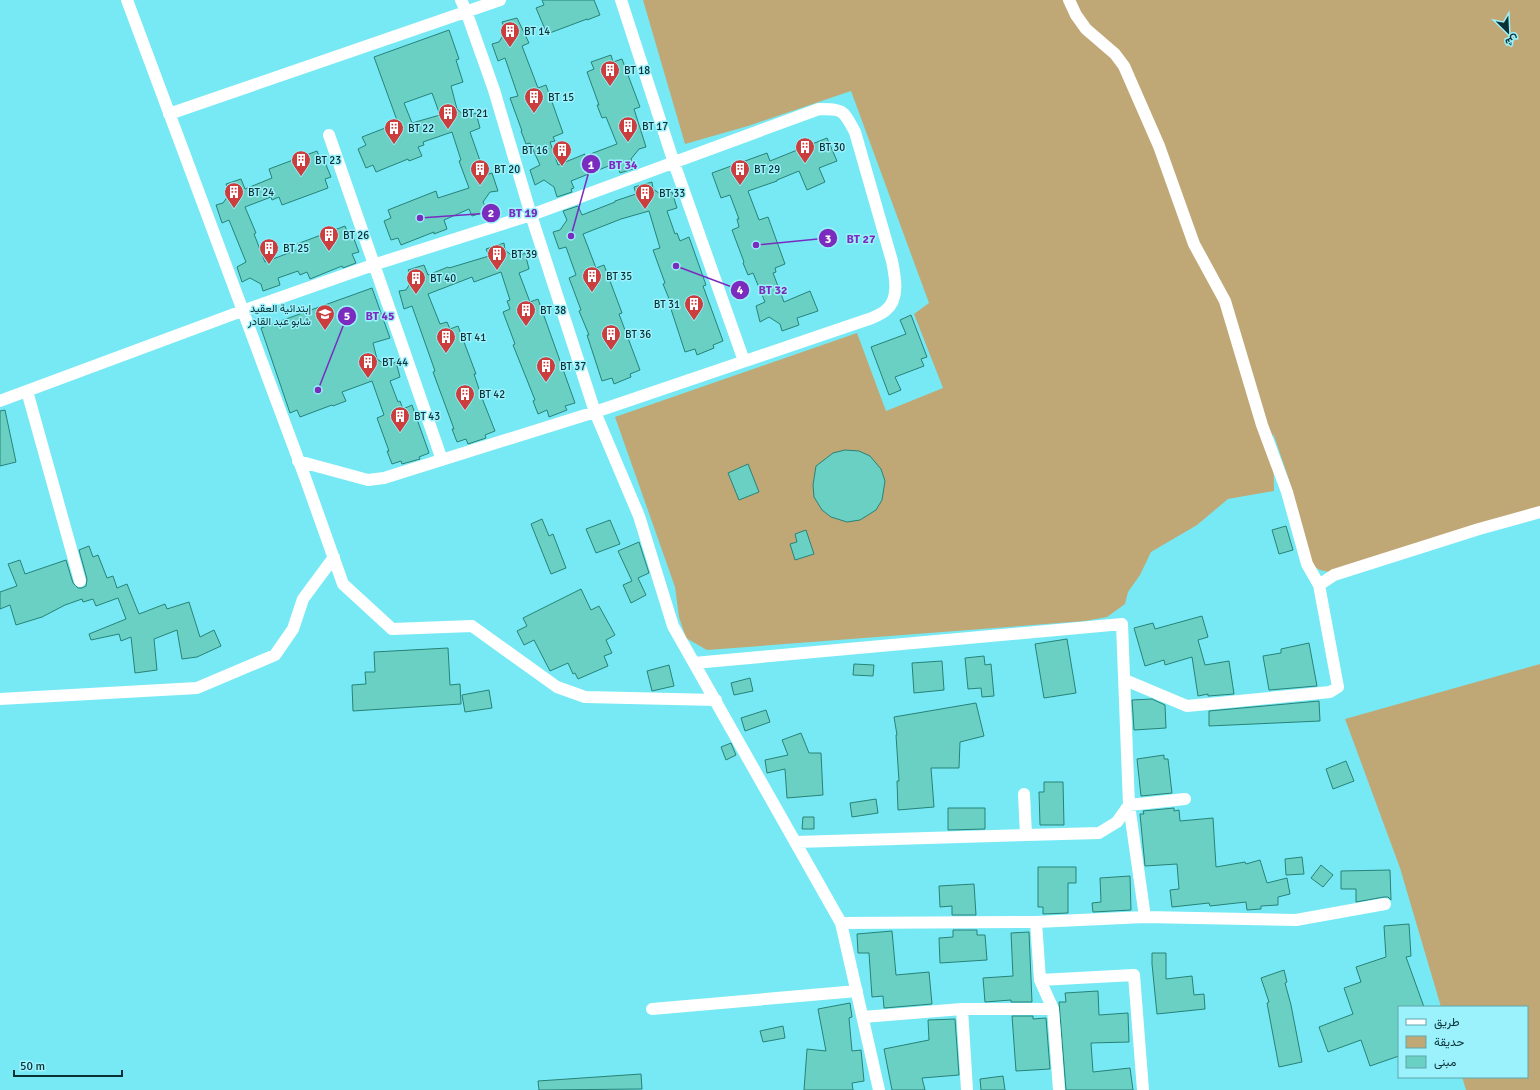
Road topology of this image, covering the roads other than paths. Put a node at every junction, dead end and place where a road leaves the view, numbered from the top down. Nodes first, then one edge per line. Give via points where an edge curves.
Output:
1 (127, 0) edge
2 (500, 0) edge
3 (621, 0) edge
4 (1069, 0) edge
5 (464, 6) edge
6 (169, 114) junction
7 (329, 135) dead end
8 (674, 163) junction
9 (531, 215) junction
10 (373, 265) junction
11 (242, 310) junction
12 (744, 361) junction
13 (26, 391) junction
14 (0, 401) edge
15 (595, 412) junction
16 (442, 460) junction
17 (298, 461) junction
18 (1540, 512) edge
19 (334, 556) junction
20 (80, 581) dead end
21 (1319, 585) junction
22 (694, 663) junction
23 (1125, 680) junction
24 (0, 699) edge
25 (716, 700) junction
26 (1024, 794) dead end
27 (1186, 800) dead end
28 (1129, 805) junction
29 (1026, 835) junction
30 (796, 842) junction
31 (1385, 904) dead end
32 (1145, 917) junction
33 (841, 922) junction
34 (1036, 922) junction
35 (1040, 980) junction
36 (857, 991) junction
37 (652, 1009) dead end
38 (962, 1009) junction
39 (1053, 1009) junction
40 (863, 1017) junction
41 (879, 1090) edge
42 (967, 1090) edge
43 (1059, 1090) edge
44 (1143, 1090) edge

1 - 6 street
2 - 5 street
3 - 8 street
4 - 21 street via 1086,29 1124,66 1159,146 1194,244 1225,301 1262,425 1287,492 1307,564
5 - 6 street
5 - 9 street via 494,90
6 - 11 street
7 - 10 street
8 - 9 street
8 - 12 street
8 - 12 street via 818,109 837,109 846,116 856,132 892,261 896,280 894,297 887,310 872,318
9 - 10 street
9 - 15 street
10 - 11 street
10 - 16 street
11 - 13 street
11 - 17 street
12 - 15 street
13 - 14 street
13 - 20 street
15 - 16 street
15 - 22 street via 639,516 673,626
16 - 17 street via 384,478 368,480
17 - 19 street
18 - 21 street via 1334,575
19 - 24 street via 303,599 293,628 275,655 197,688
19 - 25 street via 343,584 392,629 472,626 557,687 585,697
21 - 23 street via 1338,687 1330,692 1187,706
22 - 23 street via 1122,624
22 - 25 street
23 - 28 street
25 - 30 street
26 - 29 street
27 - 28 street
28 - 29 street via 1116,822 1099,833
28 - 32 street
29 - 30 street
30 - 33 street
31 - 32 street via 1296,920
32 - 34 street
33 - 34 street
33 - 36 street
34 - 35 street
35 - 39 street
35 - 44 street via 1134,975
36 - 37 street
36 - 40 street
38 - 39 street
38 - 40 street
38 - 42 street
39 - 43 street
40 - 41 street

